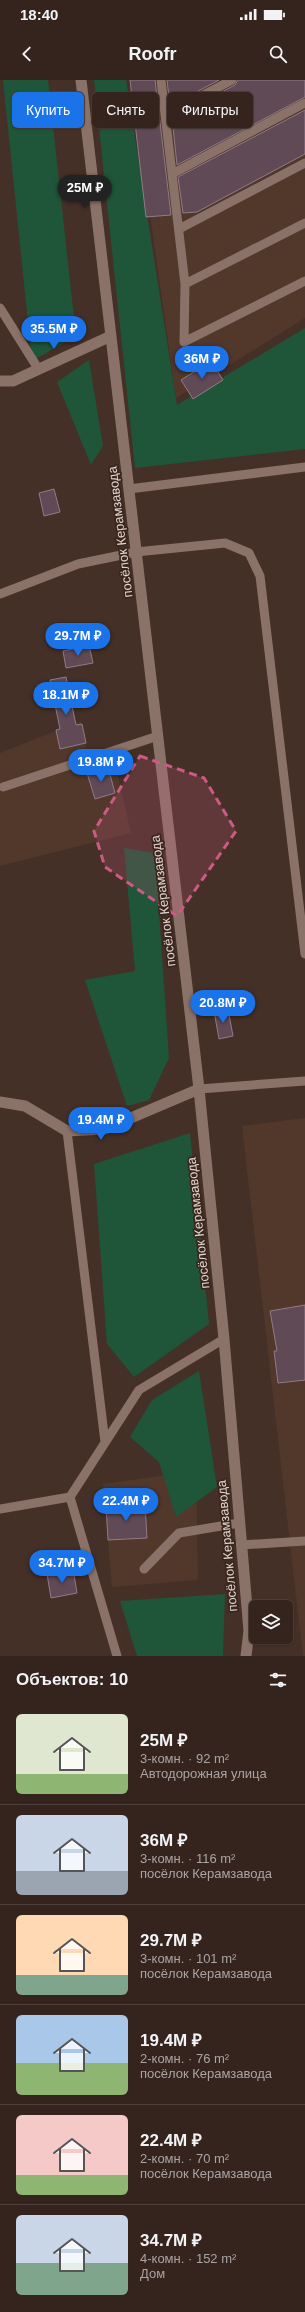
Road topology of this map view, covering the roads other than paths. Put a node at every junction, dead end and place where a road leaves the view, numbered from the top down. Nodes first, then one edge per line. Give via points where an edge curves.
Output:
1 (81, 80) edge
2 (161, 80) edge
3 (232, 80) edge
4 (305, 103) edge
5 (165, 115) junction
6 (305, 163) edge
7 (172, 174) junction
8 (305, 223) edge
9 (179, 229) junction
10 (305, 281) edge
11 (186, 284) junction
12 (0, 308) edge
13 (111, 336) junction
14 (39, 370) junction
15 (0, 381) edge
16 (305, 466) edge
17 (129, 490) junction
18 (136, 552) junction
19 (0, 594) edge
20 (158, 736) junction
21 (3, 787) dead end
22 (305, 954) edge
23 (305, 1081) edge
24 (199, 1089) junction
25 (0, 1102) edge
26 (67, 1131) junction
27 (224, 1339) junction
28 (106, 1442) junction
29 (70, 1497) junction
30 (0, 1509) edge
31 (239, 1523) junction
32 (305, 1541) edge
33 (241, 1545) junction
34 (144, 1569) dead end
35 (117, 1656) edge
36 (246, 1656) edge

1 - 13 street, посёлок Керамзавода
2 - 5 lane
3 - 5 lane
4 - 7 lane
5 - 7 lane
6 - 9 lane
7 - 9 lane
8 - 11 lane
9 - 11 lane
10 - 11 lane via 184,342
12 - 14 lane
13 - 14 street
13 - 17 street, посёлок Керамзавода
14 - 15 street via 13,381
16 - 17 lane
17 - 18 street, посёлок Керамзавода
18 - 19 lane via 78,564
18 - 20 street, посёлок Керамзавода
18 - 22 lane via 226,543 249,553 260,576
20 - 21 lane
20 - 24 street, посёлок Керамзавода
23 - 24 lane
24 - 26 street via 105,1129
24 - 27 street, посёлок Керамзавода
25 - 26 street via 25,1106
26 - 28 lane
27 - 28 lane via 139,1390
27 - 31 street, посёлок Керамзавода
28 - 29 lane
29 - 30 lane
29 - 35 lane
31 - 33 street, посёлок Керамзавода
31 - 34 lane via 179,1533
32 - 33 lane
33 - 36 street, посёлок Керамзавода via 249,1631

